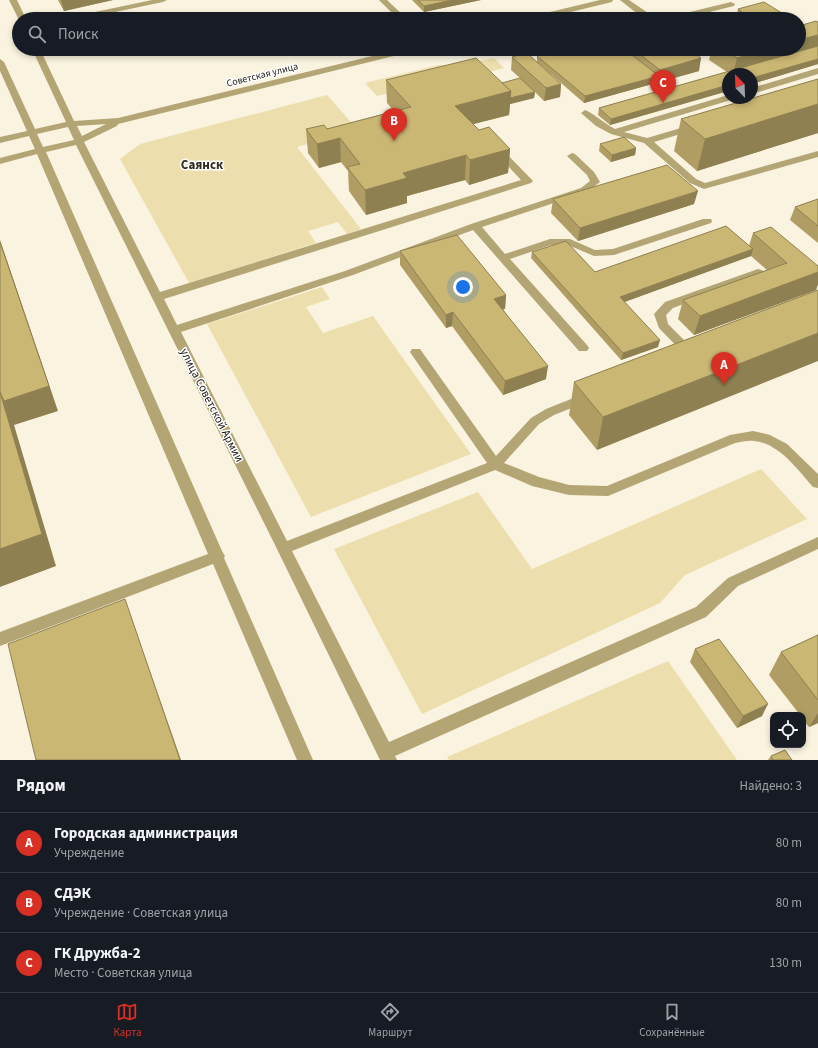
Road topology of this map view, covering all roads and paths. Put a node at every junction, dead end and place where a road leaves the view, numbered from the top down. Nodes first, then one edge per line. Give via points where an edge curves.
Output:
1 (13, 0) edge
2 (163, 0) edge
3 (385, 0) edge
4 (607, 0) edge
5 (624, 0) edge
6 (731, 4) dead end
7 (19, 12) edge
8 (105, 12) edge
9 (396, 12) edge
10 (560, 12) edge
11 (640, 12) edge
12 (700, 12) edge
13 (39, 56) edge
14 (383, 56) edge
15 (1, 65) edge
16 (818, 72) edge
17 (758, 89) edge
18 (722, 100) edge
19 (584, 114) dead end
20 (118, 121) junction
21 (706, 123) edge
22 (70, 124) junction
23 (614, 132) junction
24 (32, 133) junction
25 (0, 140) edge
26 (79, 141) junction
27 (647, 141) junction
28 (492, 144) edge
29 (40, 151) junction
30 (818, 154) edge
31 (572, 156) dead end
32 (0, 161) edge
33 (707, 221) dead end
34 (475, 226) junction
35 (503, 258) junction
36 (758, 272) edge
37 (157, 297) junction
38 (174, 330) junction
39 (583, 348) dead end
40 (416, 352) dead end
41 (678, 361) edge
42 (593, 395) edge
43 (495, 465) junction
44 (818, 483) edge
45 (818, 543) edge
46 (284, 548) junction
47 (218, 556) junction
48 (0, 639) edge
49 (387, 756) edge
50 (305, 760) edge

1 - 7 street
2 - 8 street
3 - 9 street
4 - 10 street
5 - 11 street
6 - 12 street
13 - 22 street, улица Советской Армии
14 - 20 street, Советская улица
15 - 24 street
16 - 17 street
18 - 23 street
19 - 23 street
20 - 22 street, Советская улица
20 - 26 street, Советская улица
21 - 27 street
22 - 24 street, Советская улица
22 - 26 street, улица Советской Армии
23 - 27 street
24 - 25 street, Советская улица
24 - 29 street
26 - 29 street, Советская улица
26 - 37 street, улица Советской Армии
27 - 30 street via 693,181 704,186
28 - 37 street via 528,181
29 - 32 street, Советская улица
29 - 47 street
31 - 34 street via 592,174 595,182 584,190
33 - 35 street via 614,252 594,252 570,242 550,242
34 - 35 street
34 - 38 street via 349,273
35 - 39 street
36 - 41 street via 669,305 660,314 663,325 696,354
37 - 38 street, улица Советской Армии
38 - 46 street, улица Советской Армии
40 - 43 street
42 - 43 street via 550,412 535,421
43 - 44 street via 537,482 569,490 608,491 734,438 755,436 773,441 791,454
43 - 46 street
45 - 49 street via 733,582 701,612
46 - 49 street, улица Советской Армии
47 - 48 street
47 - 50 street

